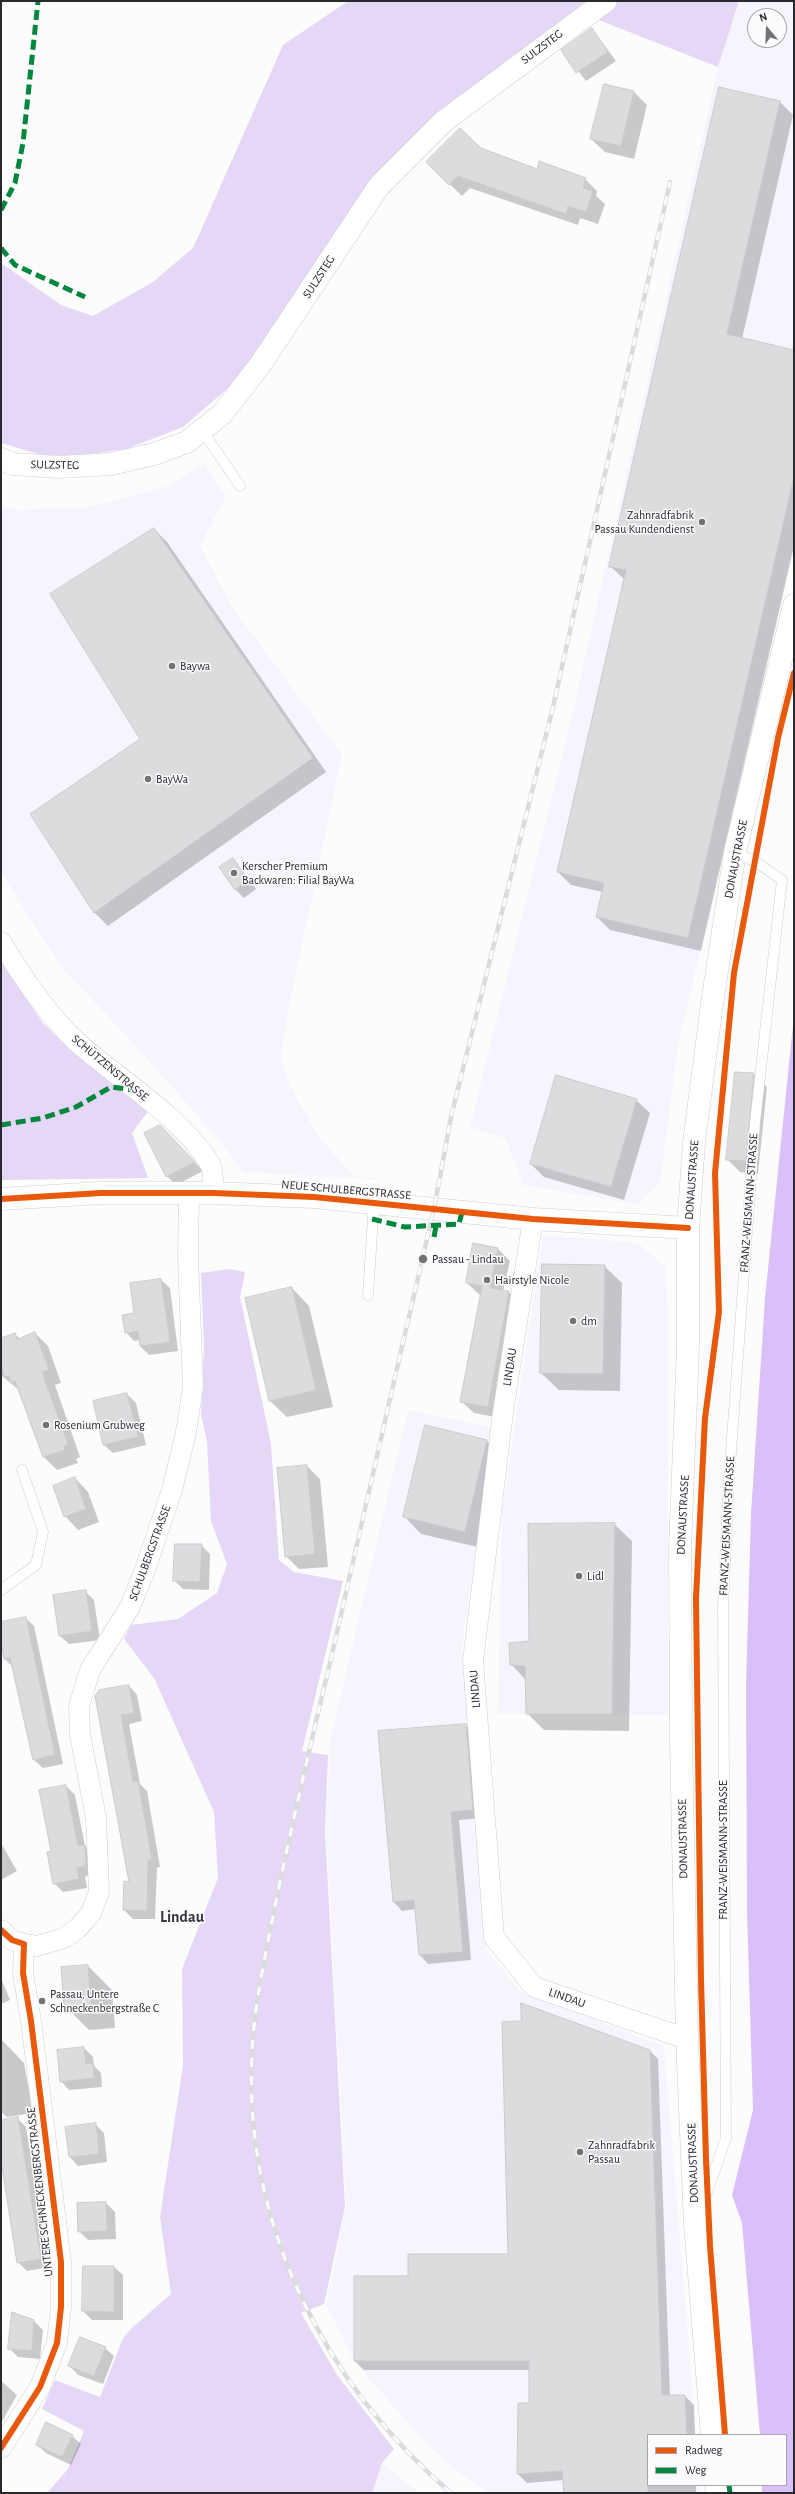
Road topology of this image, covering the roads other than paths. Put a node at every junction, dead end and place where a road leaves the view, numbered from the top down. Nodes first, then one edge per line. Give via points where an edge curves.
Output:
1 (606, 1) edge
2 (202, 430) junction
3 (5, 464) edge
4 (240, 486) dead end
5 (794, 605) edge
6 (735, 852) junction
7 (1, 942) edge
8 (189, 1193) junction
9 (213, 1193) junction
10 (1, 1199) edge
11 (374, 1202) junction
12 (533, 1218) junction
13 (688, 1228) junction
14 (368, 1295) dead end
15 (22, 1470) dead end
16 (1, 1590) edge
17 (1, 1930) edge
18 (24, 1944) junction
19 (688, 2039) junction
20 (696, 2224) junction
21 (712, 2434) edge
22 (1, 2448) edge

1 - 2 main road, SULZSTEG via 444,121 379,186 260,365 222,414
2 - 3 main road, SULZSTEG via 187,442 154,454 111,464 58,467
2 - 4 lane
5 - 6 main road, DONAUSTRASSE
6 - 13 main road, DONAUSTRASSE via 694,1142
6 - 20 lane, FRANZ-WEISMANN-STRASSE via 756,862 782,880 755,1122 723,1600 722,1824 726,2138
7 - 9 street, SCHÜTZENSTRASSE via 54,1018 78,1043 171,1119 200,1150 212,1167
8 - 9 main road, NEUE SCHULBERGSTRASSE
8 - 10 main road, NEUE SCHULBERGSTRASSE via 101,1193
8 - 18 street, SCHULBERGSTRASSE via 188,1257 193,1387 186,1432 172,1490 145,1570 130,1608 90,1670 79,1706 80,1734 96,1818 99,1892 91,1913 78,1928 64,1938 37,1946
9 - 11 main road, NEUE SCHULBERGSTRASSE
11 - 12 main road, NEUE SCHULBERGSTRASSE
11 - 14 lane
12 - 13 main road, NEUE SCHULBERGSTRASSE
12 - 19 street, LINDAU via 503,1412 473,1661 494,1937 534,1987
13 - 19 main road, DONAUSTRASSE via 688,1348 680,1548 681,1738
15 - 16 lane via 43,1532 36,1565
17 - 18 street, SCHULBERGSTRASSE via 12,1940
18 - 22 street, UNTERE SCHNECKENBERGSTRASSE via 23,1973 61,2262 60,2307 57,2343 40,2387
19 - 20 main road, DONAUSTRASSE
20 - 21 main road, DONAUSTRASSE

